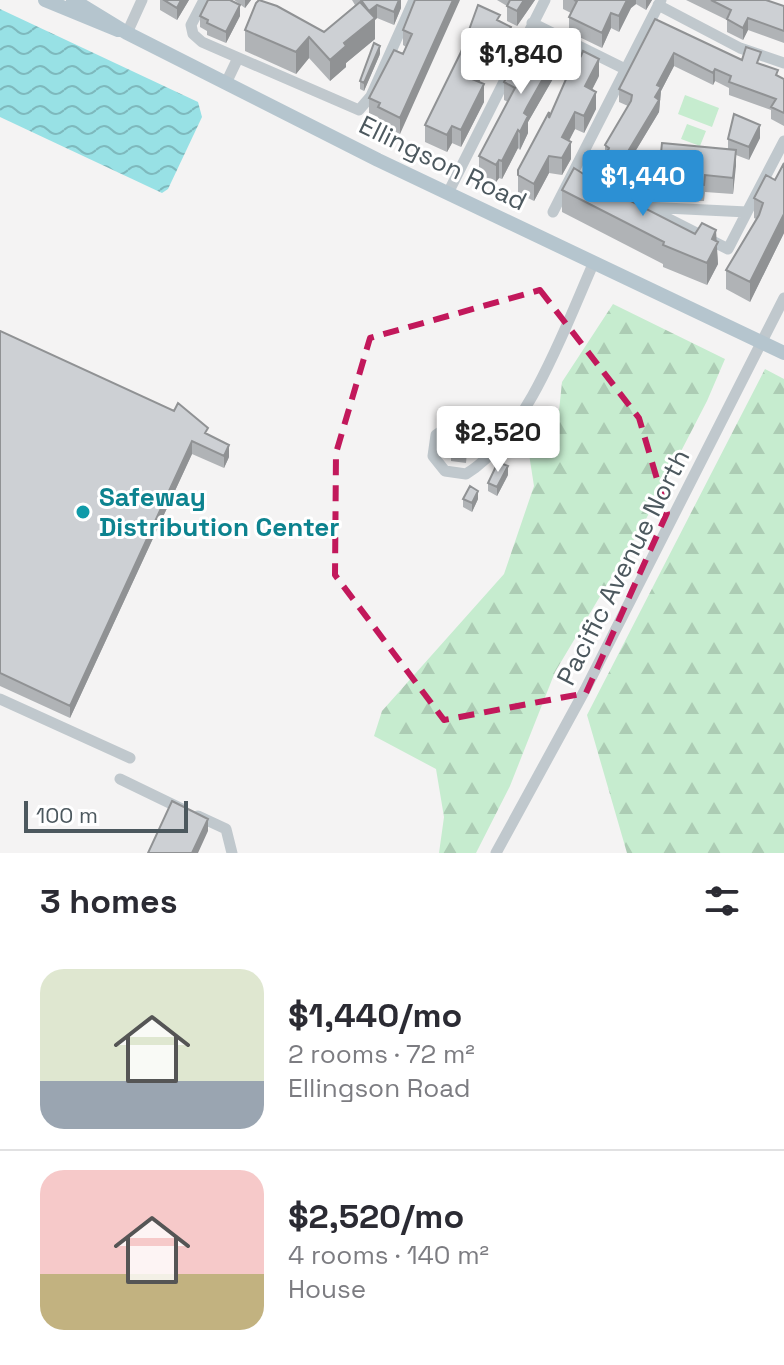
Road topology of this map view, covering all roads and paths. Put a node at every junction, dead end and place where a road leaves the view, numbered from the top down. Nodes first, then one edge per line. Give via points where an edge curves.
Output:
1 (45, 0) edge
2 (73, 0) edge
3 (142, 0) edge
4 (204, 0) edge
5 (414, 0) edge
6 (545, 0) edge
7 (659, 2) edge
8 (532, 23) junction
9 (127, 33) junction
10 (238, 58) junction
11 (784, 63) edge
12 (625, 69) junction
13 (226, 83) junction
14 (784, 141) edge
15 (574, 173) junction
16 (448, 193) junction
17 (645, 207) junction
18 (553, 212) dead end
19 (747, 212) junction
20 (594, 262) junction
21 (784, 298) edge
22 (761, 341) junction
23 (784, 353) edge
24 (510, 428) junction
25 (0, 699) edge
26 (130, 758) dead end
27 (120, 779) dead end
28 (232, 853) edge
29 (496, 853) edge

1 - 9 main road, Ellingson Road
2 - 9 main road, Ellingson Road
3 - 9 street
4 - 10 street via 191,25 193,34
5 - 10 street via 371,96 359,110
6 - 8 street
7 - 11 street via 740,48
7 - 12 street
8 - 12 street
8 - 16 street
9 - 13 main road, Ellingson Road
10 - 13 street
12 - 15 street
13 - 16 main road, Ellingson Road
14 - 19 street
15 - 17 street
15 - 18 street
16 - 20 main road, Ellingson Road
17 - 19 street
17 - 19 street via 728,249
20 - 22 main road, Ellingson Road
20 - 24 street via 566,327
21 - 22 street, Pacific Avenue North
22 - 23 main road, Ellingson Road
22 - 29 street, Pacific Avenue North via 585,690
24 - 24 street via 496,449 466,474 445,471 433,456 436,435 445,427 473,422
25 - 26 street
27 - 28 street via 226,829

